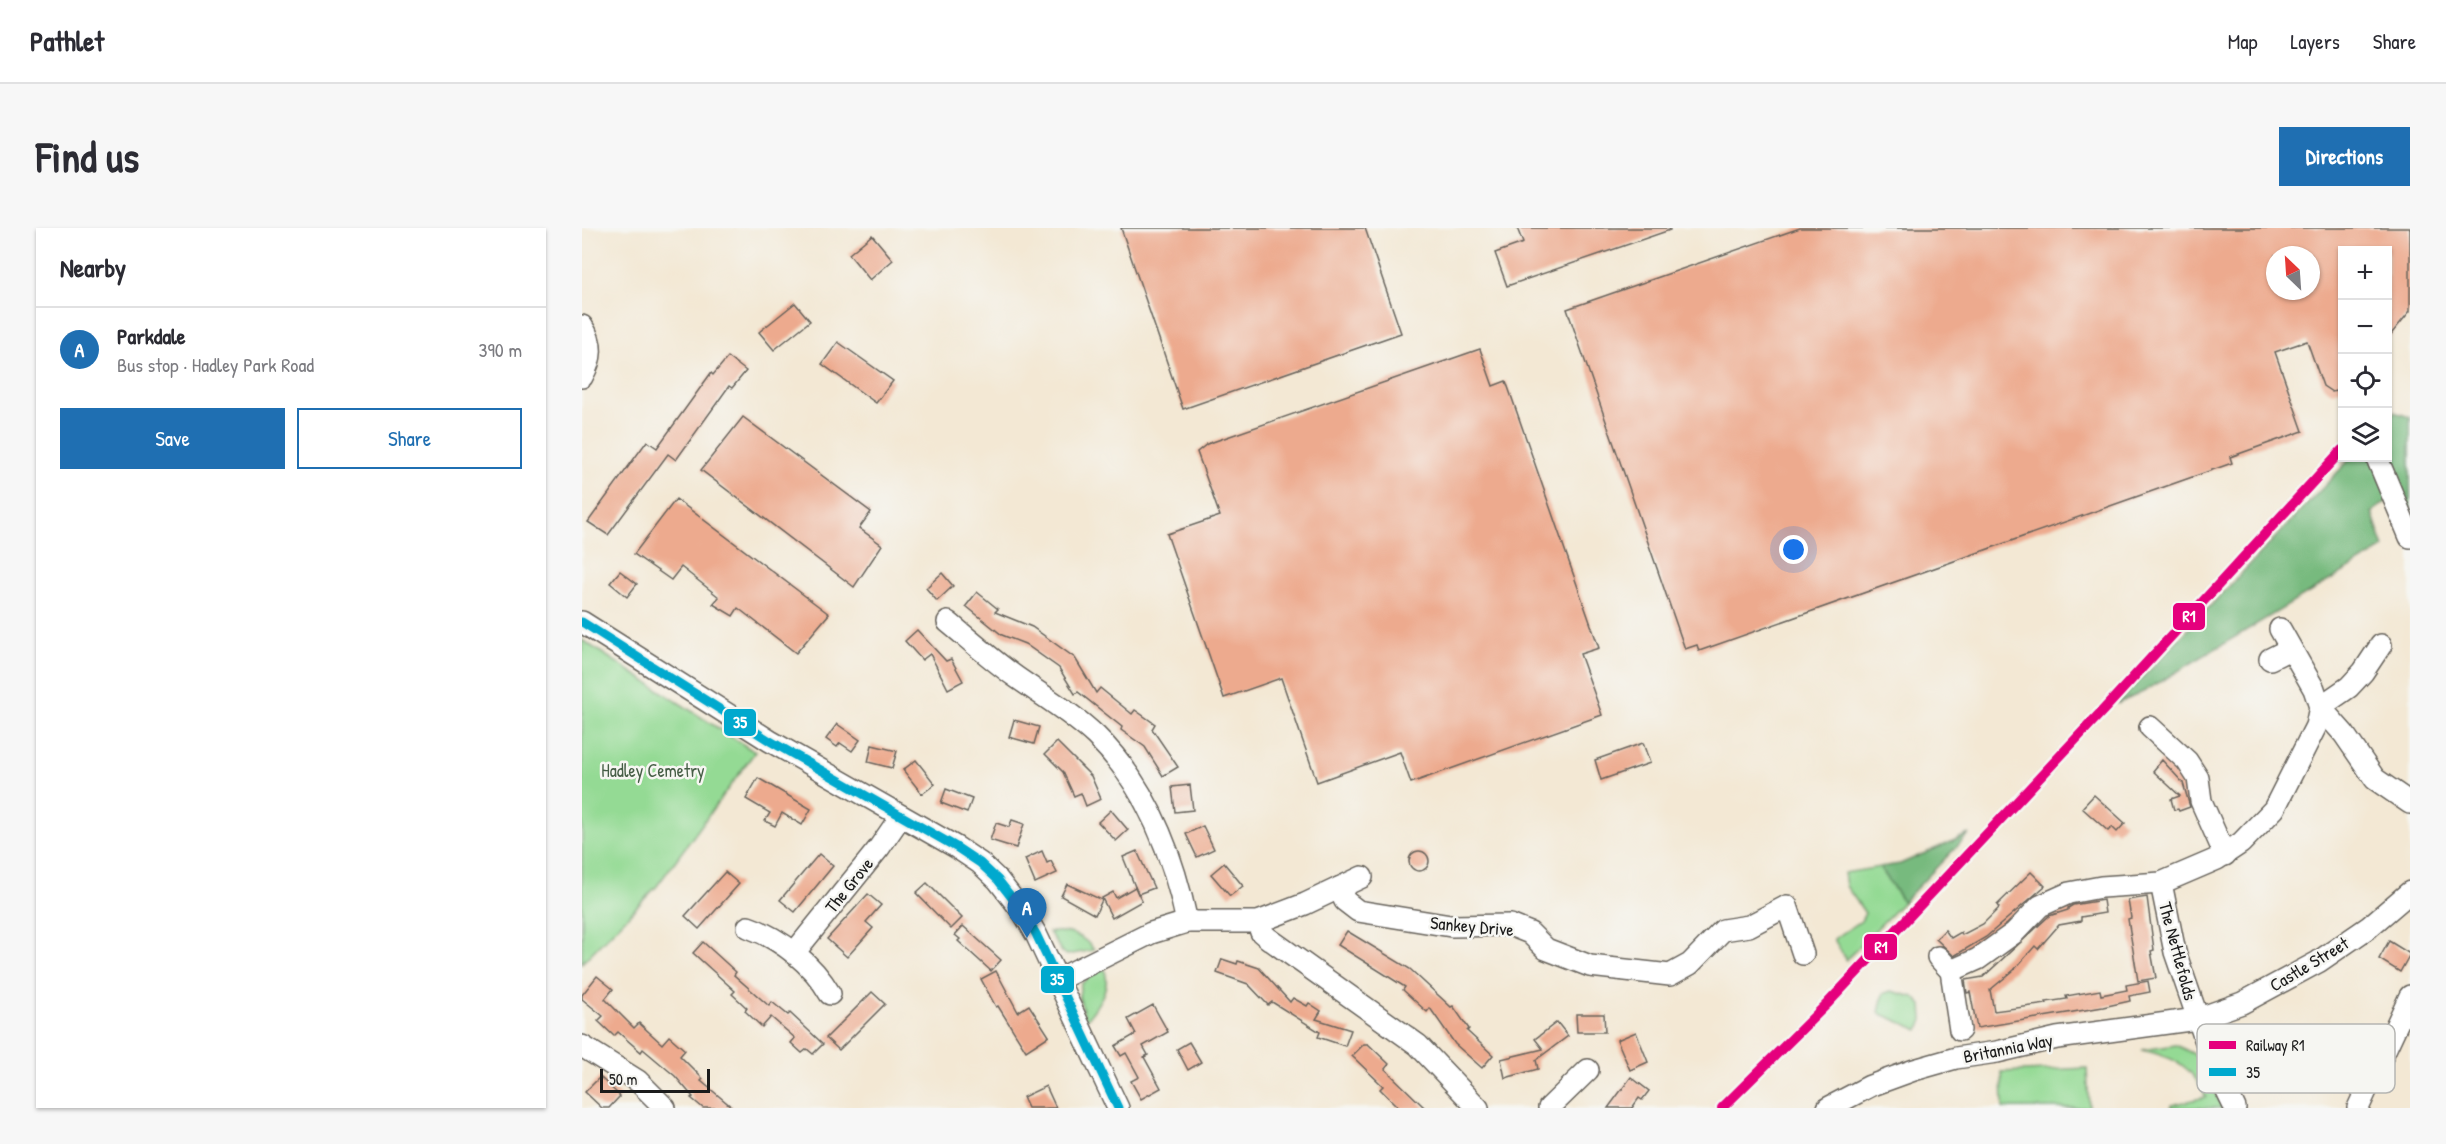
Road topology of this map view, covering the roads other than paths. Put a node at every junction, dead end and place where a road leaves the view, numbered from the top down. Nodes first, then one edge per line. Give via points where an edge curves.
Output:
1 (582, 326) edge
2 (582, 377) edge
3 (2379, 462) edge
4 (2410, 537) edge
5 (582, 622) edge
6 (948, 622) dead end
7 (2280, 629) dead end
8 (2381, 645) dead end
9 (2290, 649) junction
10 (2271, 659) dead end
11 (2320, 707) junction
12 (2150, 727) dead end
13 (2410, 802) edge
14 (901, 816) junction
15 (2225, 855) junction
16 (1362, 877) dead end
17 (2161, 883) junction
18 (1339, 888) junction
19 (2410, 892) edge
20 (1187, 922) junction
21 (1258, 922) junction
22 (748, 927) dead end
23 (794, 953) junction
24 (1803, 954) dead end
25 (1057, 980) junction
26 (830, 993) dead end
27 (2410, 996) edge
28 (2197, 1019) junction
29 (2199, 1024) edge
30 (2395, 1028) edge
31 (1960, 1030) dead end
32 (582, 1046) edge
33 (1588, 1070) dead end
34 (2228, 1093) edge
35 (2365, 1093) edge
36 (665, 1108) edge
37 (1118, 1108) edge
38 (1478, 1108) edge
39 (1549, 1108) edge
40 (1828, 1108) edge
41 (2235, 1108) edge
42 (2358, 1108) edge

1 - 2 street via 588,334 591,358
3 - 4 street
5 - 14 street via 770,741
6 - 20 street via 1075,718 1130,775 1165,846
7 - 9 street
8 - 11 street via 2349,687
9 - 10 street
9 - 11 street
11 - 13 street via 2375,779
11 - 15 street, The Nettlefolds via 2316,726 2274,809
12 - 15 street via 2187,761 2198,778 2201,801
14 - 23 street, The Grove
14 - 25 street via 980,862 998,880 1023,912
15 - 17 street, The Nettlefolds
16 - 18 street
17 - 28 street, The Nettlefolds via 2175,952
17 - 31 street, The Nettlefolds via 2069,893 2040,906 2014,933 1978,959 1944,964
18 - 21 street
18 - 24 street, Sankey Drive via 1345,901 1358,910 1450,926 1510,925 1530,933 1546,949 1590,966 1670,975 1690,964 1723,930 1749,926 1787,906
19 - 28 street, Castle Street via 2369,927 2318,962 2242,1003
20 - 21 street
20 - 25 street via 1151,933
21 - 38 street via 1268,938 1418,1045
22 - 23 street via 769,934
23 - 26 street via 822,979
25 - 37 street
27 - 30 street
28 - 29 street, The Nettlefolds
28 - 40 street, Britannia Way via 2057,1038 1956,1058 1870,1086
32 - 36 street via 638,1081
33 - 39 street
34 - 41 street, The Nettlefolds
35 - 42 street

